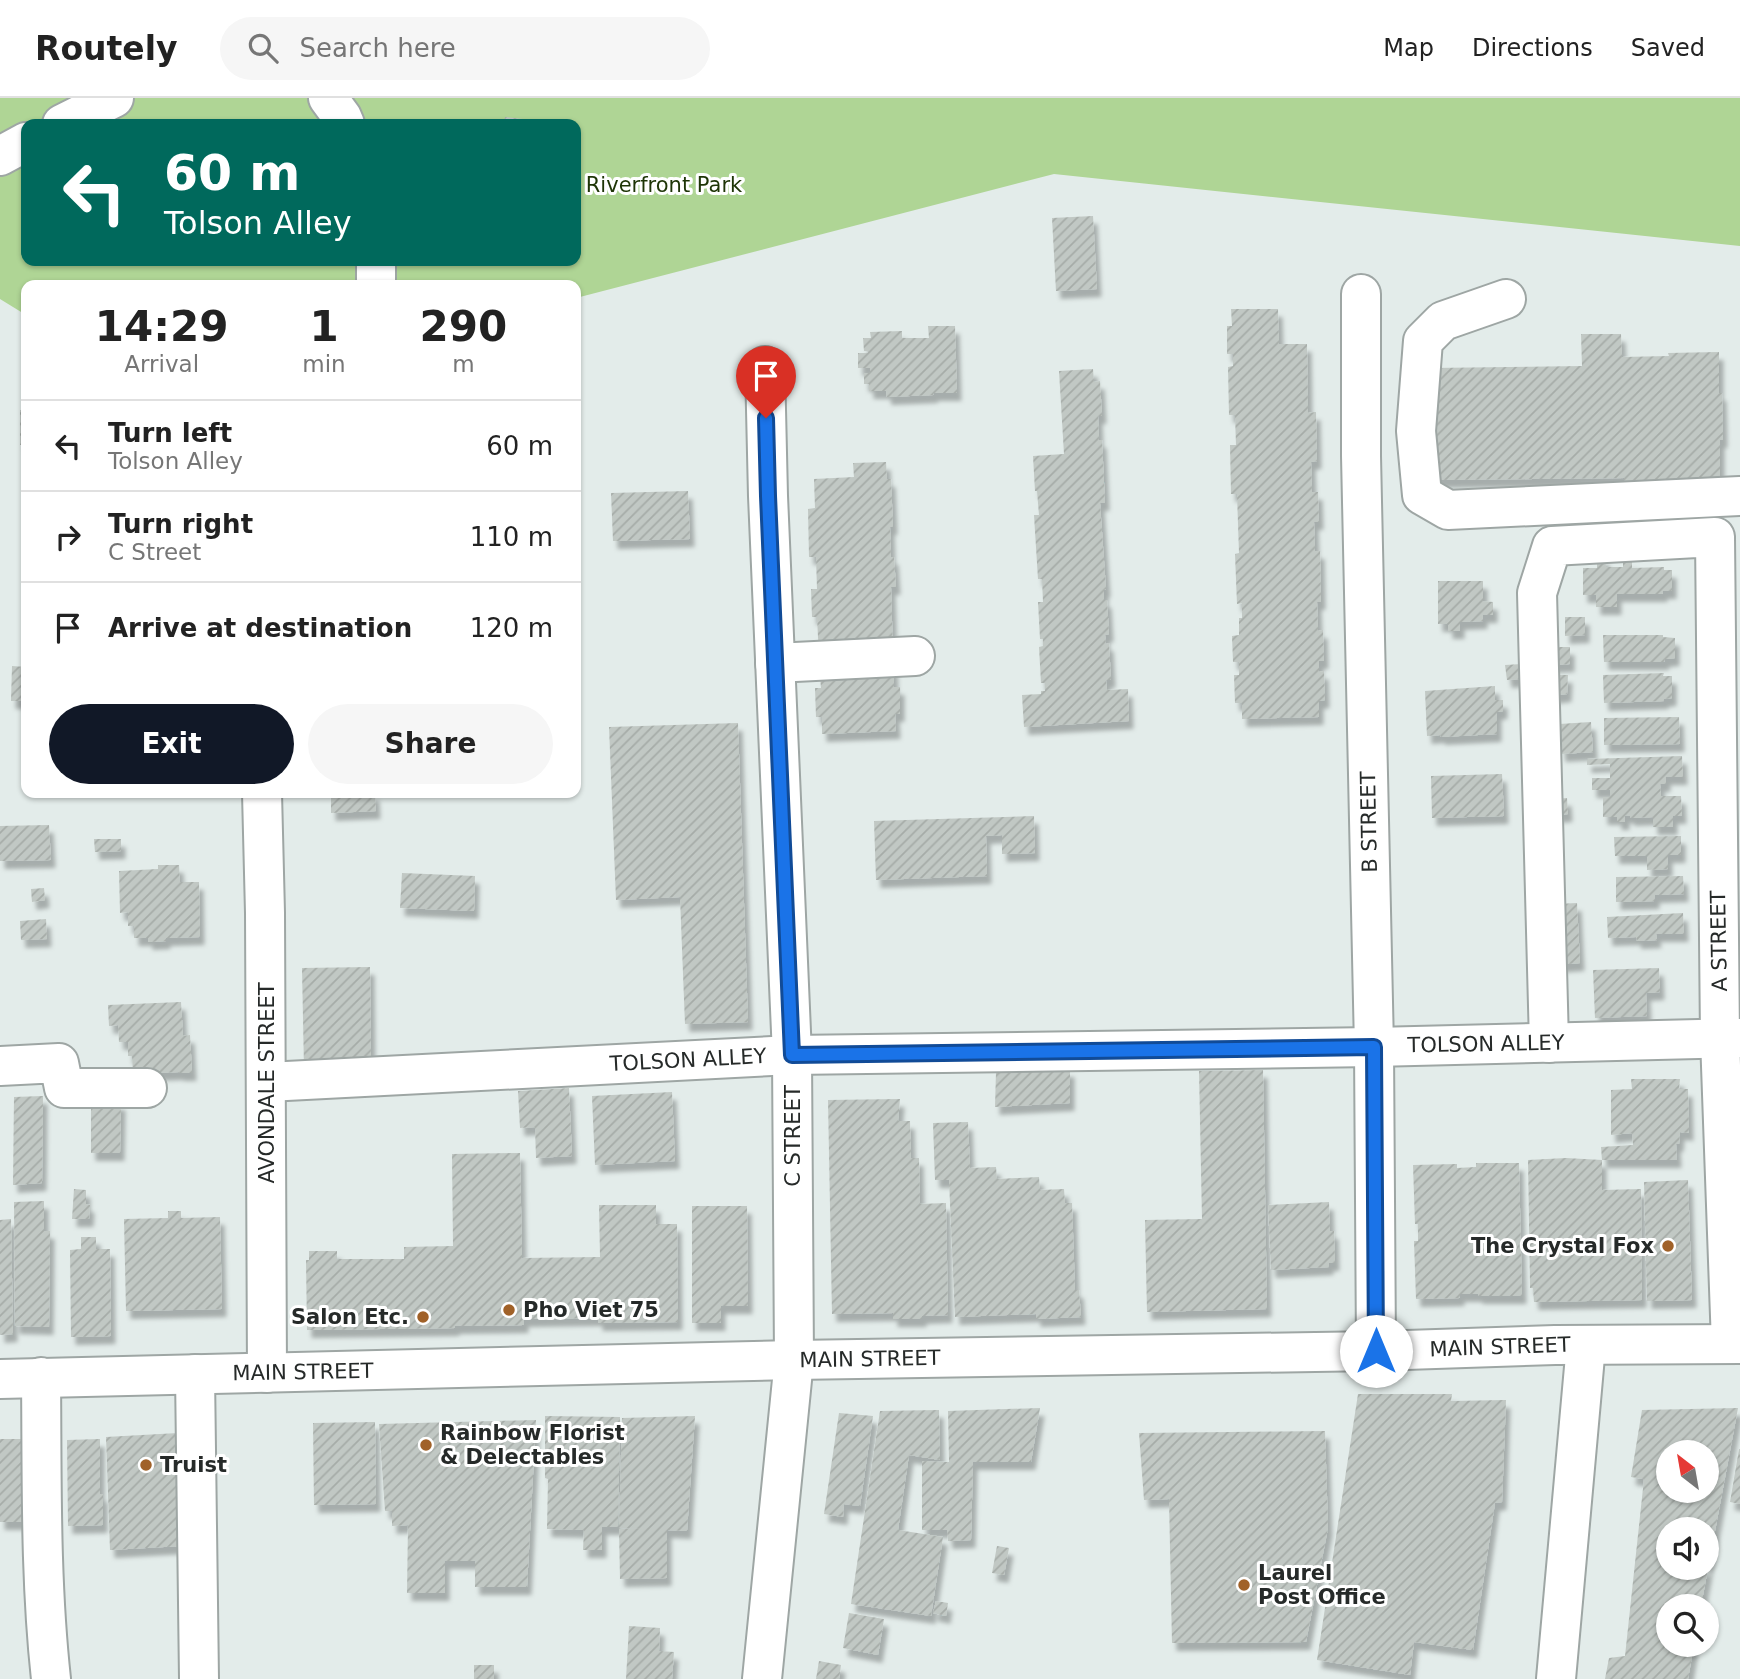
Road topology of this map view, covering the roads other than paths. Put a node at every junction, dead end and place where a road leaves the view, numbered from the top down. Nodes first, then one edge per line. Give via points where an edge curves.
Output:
1 (114, 98) edge
2 (328, 98) edge
3 (72, 119) edge
4 (343, 119) edge
5 (21, 145) edge
6 (0, 156) edge
7 (1361, 294) dead end
8 (1506, 299) dead end
9 (765, 366) dead end
10 (1361, 426) junction
11 (1416, 431) junction
12 (1740, 496) edge
13 (915, 656) dead end
14 (775, 663) junction
15 (262, 798) edge
16 (1730, 1038) edge
17 (1549, 1043) junction
18 (1374, 1047) junction
19 (792, 1055) junction
20 (0, 1066) edge
21 (267, 1082) junction
22 (147, 1088) dead end
23 (1735, 1344) edge
24 (1586, 1345) junction
25 (1376, 1351) junction
26 (794, 1360) junction
27 (267, 1373) junction
28 (195, 1374) junction
29 (41, 1377) junction
30 (0, 1379) edge
31 (51, 1679) edge
32 (200, 1679) edge
33 (762, 1679) edge
34 (1556, 1679) edge

1 - 3 street
2 - 4 street
5 - 6 street
7 - 10 street, B STREET
8 - 11 street via 1443,321 1423,341
9 - 14 street, C STREET
10 - 11 street
10 - 18 street, B STREET
11 - 12 street via 1422,495 1448,510
13 - 14 street
14 - 19 street, C STREET
15 - 21 street, AVONDALE STREET
16 - 17 street, TOLSON ALLEY
16 - 17 street, A STREET via 1715,537 1552,546 1537,593
16 - 23 street, A STREET
17 - 18 street, TOLSON ALLEY
18 - 19 street, TOLSON ALLEY
18 - 25 street, B STREET
19 - 21 street, TOLSON ALLEY
19 - 26 street, C STREET
20 - 22 street via 58,1063 64,1088
21 - 27 street, AVONDALE STREET
23 - 24 street, MAIN STREET
24 - 25 street, MAIN STREET
24 - 34 street
25 - 26 street, MAIN STREET
26 - 27 street, MAIN STREET
26 - 33 street, C STREET
27 - 28 street, MAIN STREET
28 - 29 street, MAIN STREET
28 - 32 street
29 - 30 street, MAIN STREET
29 - 31 street

